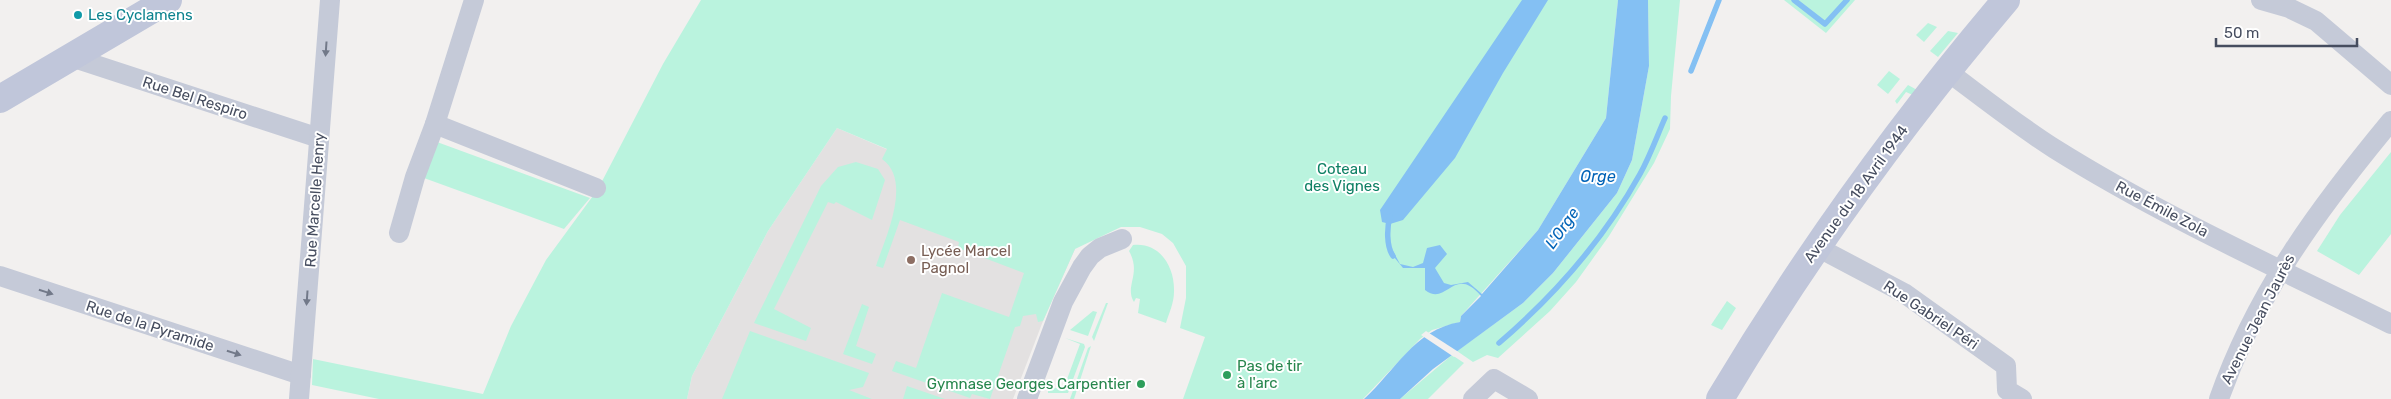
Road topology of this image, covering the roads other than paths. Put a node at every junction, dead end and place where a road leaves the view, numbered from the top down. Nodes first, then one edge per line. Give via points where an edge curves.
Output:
1 (168, 0) edge
2 (330, 0) edge
3 (474, 0) edge
4 (2006, 0) edge
5 (2261, 0) edge
6 (71, 57) junction
7 (1947, 71) junction
8 (2391, 85) edge
9 (0, 99) edge
10 (2391, 121) edge
11 (435, 124) junction
12 (320, 138) junction
13 (596, 188) dead end
14 (399, 233) dead end
15 (1122, 239) dead end
16 (1817, 247) junction
17 (2280, 269) junction
18 (0, 276) edge
19 (2391, 324) edge
20 (301, 375) junction
21 (299, 399) edge
22 (1027, 399) edge
23 (1473, 399) edge
24 (1528, 399) edge
25 (1720, 399) edge
26 (2022, 399) edge
27 (2219, 399) edge

1 - 6 street
2 -> 12 street, Rue Marcelle Henry
3 - 11 street
4 - 7 street, Avenue du 18 Avril 1944
5 - 8 street via 2289,8 2316,21
6 - 9 street
6 - 12 street, Rue Bel Respiro
7 - 16 street, Avenue du 18 Avril 1944
7 - 17 street, Rue Émile Zola via 2095,173
10 - 17 street, Avenue Jean Jaurès via 2333,191
11 - 13 street
11 - 14 street
12 -> 20 street, Rue Marcelle Henry
15 - 22 street via 1100,248 1082,267 1063,302
16 - 25 street, Avenue du 18 Avril 1944
16 - 26 street, Rue Gabriel Péri via 1904,293 2006,366 2007,390
17 - 19 street, Rue Émile Zola
17 - 27 street, Avenue Jean Jaurès via 2229,371
18 -> 20 street, Rue de la Pyramide
20 - 21 street, Rue Marcelle Henry
23 - 24 street via 1494,379

